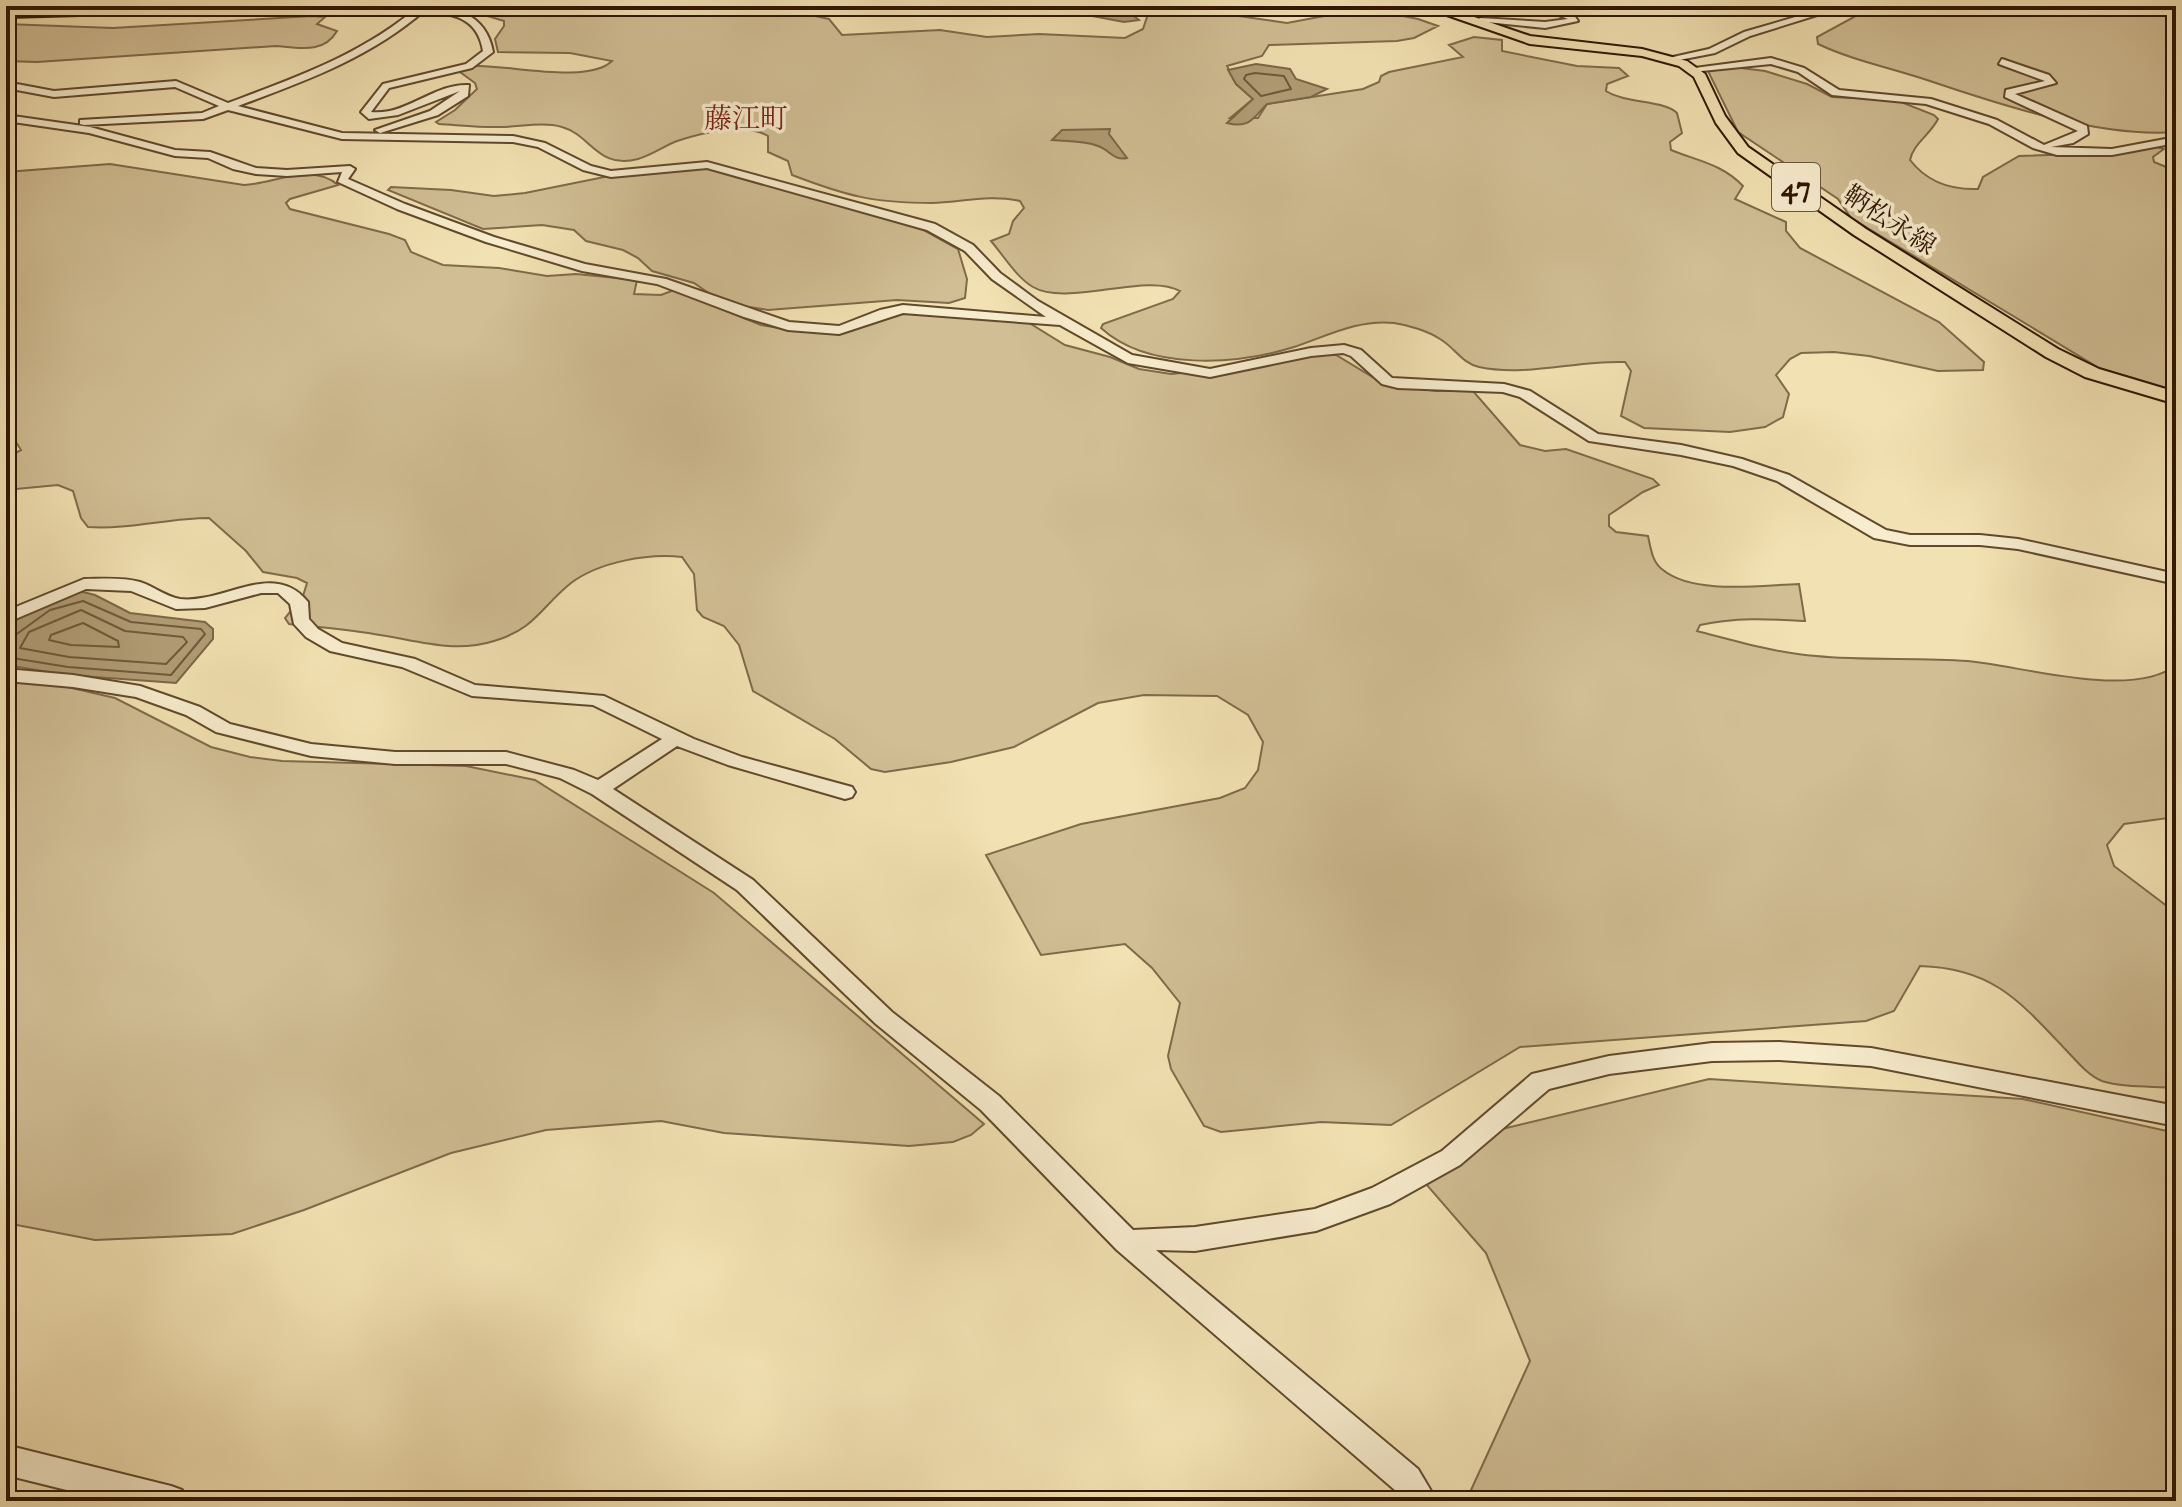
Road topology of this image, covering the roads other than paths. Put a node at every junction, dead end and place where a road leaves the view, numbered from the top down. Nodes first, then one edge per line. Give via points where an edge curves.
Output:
1 (6, 6) edge
2 (297, 6) edge
3 (423, 6) edge
4 (1271, 6) edge
5 (1364, 6) edge
6 (1427, 6) edge
7 (1540, 6) edge
8 (1610, 6) edge
9 (1842, 6) edge
10 (107, 11) junction
11 (1565, 13) junction
12 (6, 14) edge
13 (1480, 21) junction
14 (1669, 59) junction
15 (2002, 62) dead end
16 (1692, 69) junction
17 (6, 85) edge
18 (229, 107) junction
19 (6, 118) edge
20 (56, 124) junction
21 (357, 136) junction
22 (2176, 140) edge
23 (2037, 146) junction
24 (1061, 323) junction
25 (2176, 398) edge
26 (2176, 579) edge
27 (6, 618) edge
28 (6, 675) edge
29 (676, 738) junction
30 (599, 789) junction
31 (845, 792) dead end
32 (2176, 1116) edge
33 (1127, 1242) junction
34 (6, 1460) edge
35 (171, 1501) edge
36 (1421, 1501) edge

1 - 10 street
2 - 10 main road
3 - 18 street via 360,53
3 - 21 street via 468,15 485,33 486,55 461,68 386,86 366,112 369,116 398,114 466,87 457,101 434,113
4 - 5 main road
6 - 13 main road
7 - 11 street
8 - 11 street
9 - 14 street via 1747,34 1712,51
10 - 12 main road
11 - 13 street via 1575,19 1564,26
13 - 14 main road via 1531,41
14 - 16 main road
15 - 23 street via 2051,83 2009,95 2082,126 2084,132 2069,141
16 - 23 street via 1785,64 1836,93 1927,101 1993,122
16 - 25 main road, 鞆松永線 / 47 via 1736,144 1860,232 2052,353 2104,377
17 - 18 street via 54,94 176,84
18 - 20 street via 203,116
18 - 21 street
19 - 20 street
20 - 24 street via 175,153 210,155 256,171 346,168 342,180 481,238 595,270 658,281 731,309 811,329 844,329 888,309
21 - 24 street via 513,139 611,174 697,164 724,170 931,227 969,248 996,276
22 - 23 street via 2080,154
24 - 26 street via 1128,359 1197,372 1231,371 1344,349 1387,381 1515,391 1594,438 1737,462 1783,478 1897,540 1997,541
27 - 29 street via 84,584 134,586 176,604 282,588 299,602 300,620 336,647 408,663 472,690 597,700
28 - 30 street via 140,692 223,728 311,750 395,758 506,758 567,774
29 - 30 street
29 - 31 street
30 - 33 street via 745,885 884,1018 990,1103
32 - 33 street via 1871,1057 1712,1052 1609,1065 1541,1081 1451,1158 1381,1196 1316,1220 1195,1239
33 - 36 street via 1407,1480
34 - 35 street

